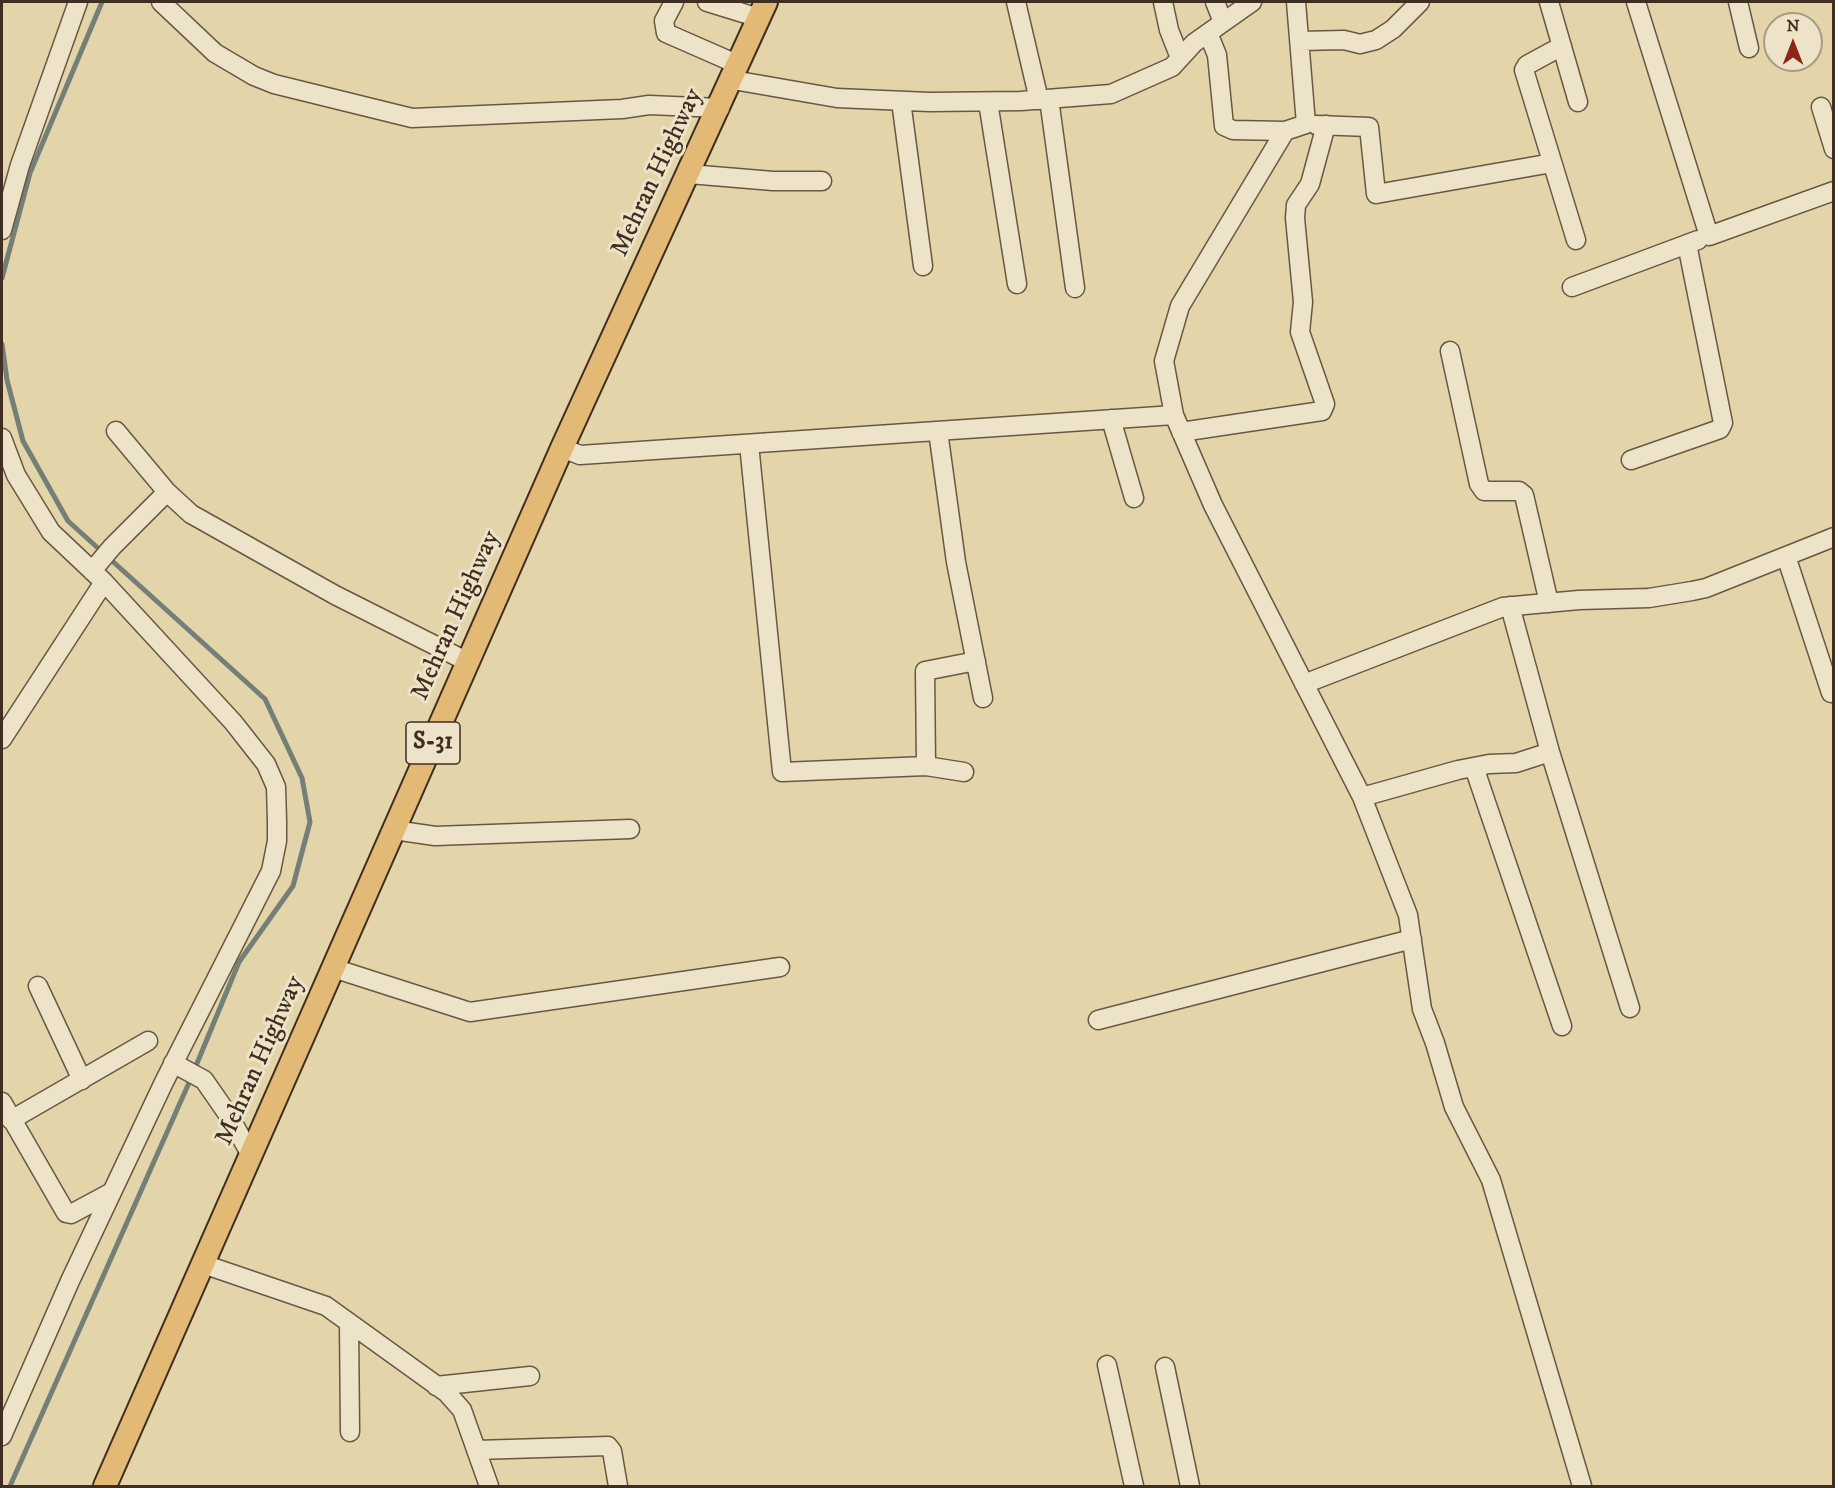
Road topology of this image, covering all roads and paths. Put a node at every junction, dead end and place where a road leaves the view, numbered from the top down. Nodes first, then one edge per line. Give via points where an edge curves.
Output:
1 (78, 2) edge
2 (161, 2) edge
3 (674, 2) edge
4 (707, 2) edge
5 (1016, 2) edge
6 (1163, 2) edge
7 (1215, 2) edge
8 (1252, 2) edge
9 (1296, 2) edge
10 (1420, 2) edge
11 (1549, 2) edge
12 (1636, 2) edge
13 (1738, 2) edge
14 (763, 10) edge
15 (1215, 27) junction
16 (1300, 41) junction
17 (1562, 46) junction
18 (1749, 48) dead end
19 (1180, 58) junction
20 (736, 72) junction
21 (1044, 99) junction
22 (901, 101) junction
23 (988, 102) junction
24 (1578, 102) dead end
25 (1821, 107) dead end
26 (720, 108) junction
27 (1306, 124) junction
28 (1326, 125) junction
29 (1285, 130) junction
30 (1833, 149) edge
31 (1551, 163) junction
32 (689, 174) junction
33 (822, 181) dead end
34 (1833, 191) edge
35 (6, 194) edge
36 (2, 230) edge
37 (1709, 236) junction
38 (1576, 240) dead end
39 (1687, 244) junction
40 (923, 266) dead end
41 (1017, 284) dead end
42 (1572, 287) dead end
43 (1075, 288) dead end
44 (1450, 351) dead end
45 (1174, 415) junction
46 (1111, 419) junction
47 (116, 431) dead end
48 (938, 431) junction
49 (1181, 432) junction
50 (2, 438) edge
51 (749, 444) junction
52 (562, 448) junction
53 (1631, 460) dead end
54 (168, 492) junction
55 (1134, 498) dead end
56 (1833, 537) edge
57 (1786, 556) junction
58 (98, 577) junction
59 (1549, 603) junction
60 (1510, 606) junction
61 (976, 661) junction
62 (468, 662) junction
63 (1304, 684) junction
64 (1831, 693) dead end
65 (983, 698) dead end
66 (2, 739) edge
67 (1550, 752) junction
68 (926, 766) junction
69 (1474, 767) junction
70 (964, 772) dead end
71 (1362, 797) junction
72 (630, 829) dead end
73 (394, 830) junction
74 (1412, 939) junction
75 (780, 967) dead end
76 (333, 968) junction
77 (38, 987) dead end
78 (1630, 1008) dead end
79 (1098, 1020) dead end
80 (1562, 1026) dead end
81 (148, 1041) dead end
82 (185, 1069) junction
83 (82, 1080) junction
84 (2, 1102) edge
85 (11, 1120) junction
86 (251, 1155) junction
87 (112, 1192) junction
88 (202, 1264) junction
89 (348, 1323) junction
90 (1107, 1365) dead end
91 (1165, 1367) dead end
92 (530, 1376) dead end
93 (436, 1386) junction
94 (350, 1432) dead end
95 (2, 1436) edge
96 (476, 1450) junction
97 (105, 1486) edge
98 (489, 1486) edge
99 (618, 1486) edge
100 (1134, 1486) edge
101 (1190, 1486) edge
102 (1582, 1486) edge

1 - 35 street
2 - 26 street via 215,53 254,76 412,118 649,105
3 - 20 street via 664,21 666,33
4 - 14 street
5 - 21 street
6 - 19 street
7 - 15 street
8 - 15 street
9 - 16 street
10 - 16 street via 1376,40 1360,44 1344,40
11 - 17 street
12 - 37 street
13 - 18 street
14 - 20 main road, Mehran Highway / S-31
15 - 19 street
15 - 29 street via 1224,126 1233,130
16 - 27 street
17 - 24 street
17 - 31 street via 1524,70
19 - 21 street via 1172,67 1111,94
20 - 22 street via 837,98
20 - 26 main road, Mehran Highway / S-31
21 - 23 street
21 - 43 street
22 - 23 street
22 - 40 street
23 - 41 street
25 - 30 street
26 - 32 main road, Mehran Highway / S-31
27 - 28 street
27 - 29 street
28 - 31 street via 1369,127 1376,194
28 - 49 street via 1310,184 1296,205 1295,218 1303,302 1300,332 1325,404 1322,411
29 - 45 street via 1180,306 1164,361
31 - 38 street
32 - 33 street
32 - 52 main road, Mehran Highway / S-31
34 - 37 street
35 - 36 street
37 - 39 street
39 - 42 street
39 - 53 street via 1723,423 1720,429
44 - 59 street via 1479,484 1484,491 1520,491 1524,495
45 - 46 street
45 - 49 street
46 - 48 street
46 - 55 street
47 - 54 street
48 - 51 street
48 - 61 street via 956,562
49 - 63 street
50 - 58 street via 16,475 51,532
51 - 52 street via 580,455
51 - 68 street via 782,772
52 - 62 main road, Mehran Highway / S-31
54 - 58 street via 112,547
54 - 62 street via 191,514 258,555
56 - 57 street
57 - 59 street via 1692,591 1649,598
57 - 64 street
58 - 66 street
58 - 82 street via 233,722 266,764 276,787 277,841 271,871
59 - 60 street
60 - 63 street
60 - 67 street
61 - 65 street
61 - 68 street via 925,671
62 - 73 main road, Mehran Highway / S-31
63 - 71 street
67 - 69 street via 1516,763
67 - 78 street
68 - 70 street
69 - 71 street
69 - 80 street
71 - 74 street via 1408,915
72 - 73 street via 435,836
73 - 76 main road, Mehran Highway / S-31
74 - 79 street
74 - 102 street via 1422,1009 1454,1107 1491,1180
75 - 76 street via 470,1011
76 - 86 main road, Mehran Highway / S-31
77 - 83 street
81 - 83 street
82 - 86 street via 230,1116
82 - 87 street
83 - 85 street
84 - 85 street
85 - 87 street via 66,1213
86 - 88 main road, Mehran Highway / S-31
87 - 95 street
88 - 89 street via 326,1306
88 - 97 main road, Mehran Highway / S-31
89 - 93 street
89 - 94 street
90 - 100 street
91 - 101 street
92 - 93 street
93 - 96 street via 456,1400
96 - 98 street
96 - 99 street via 608,1446

